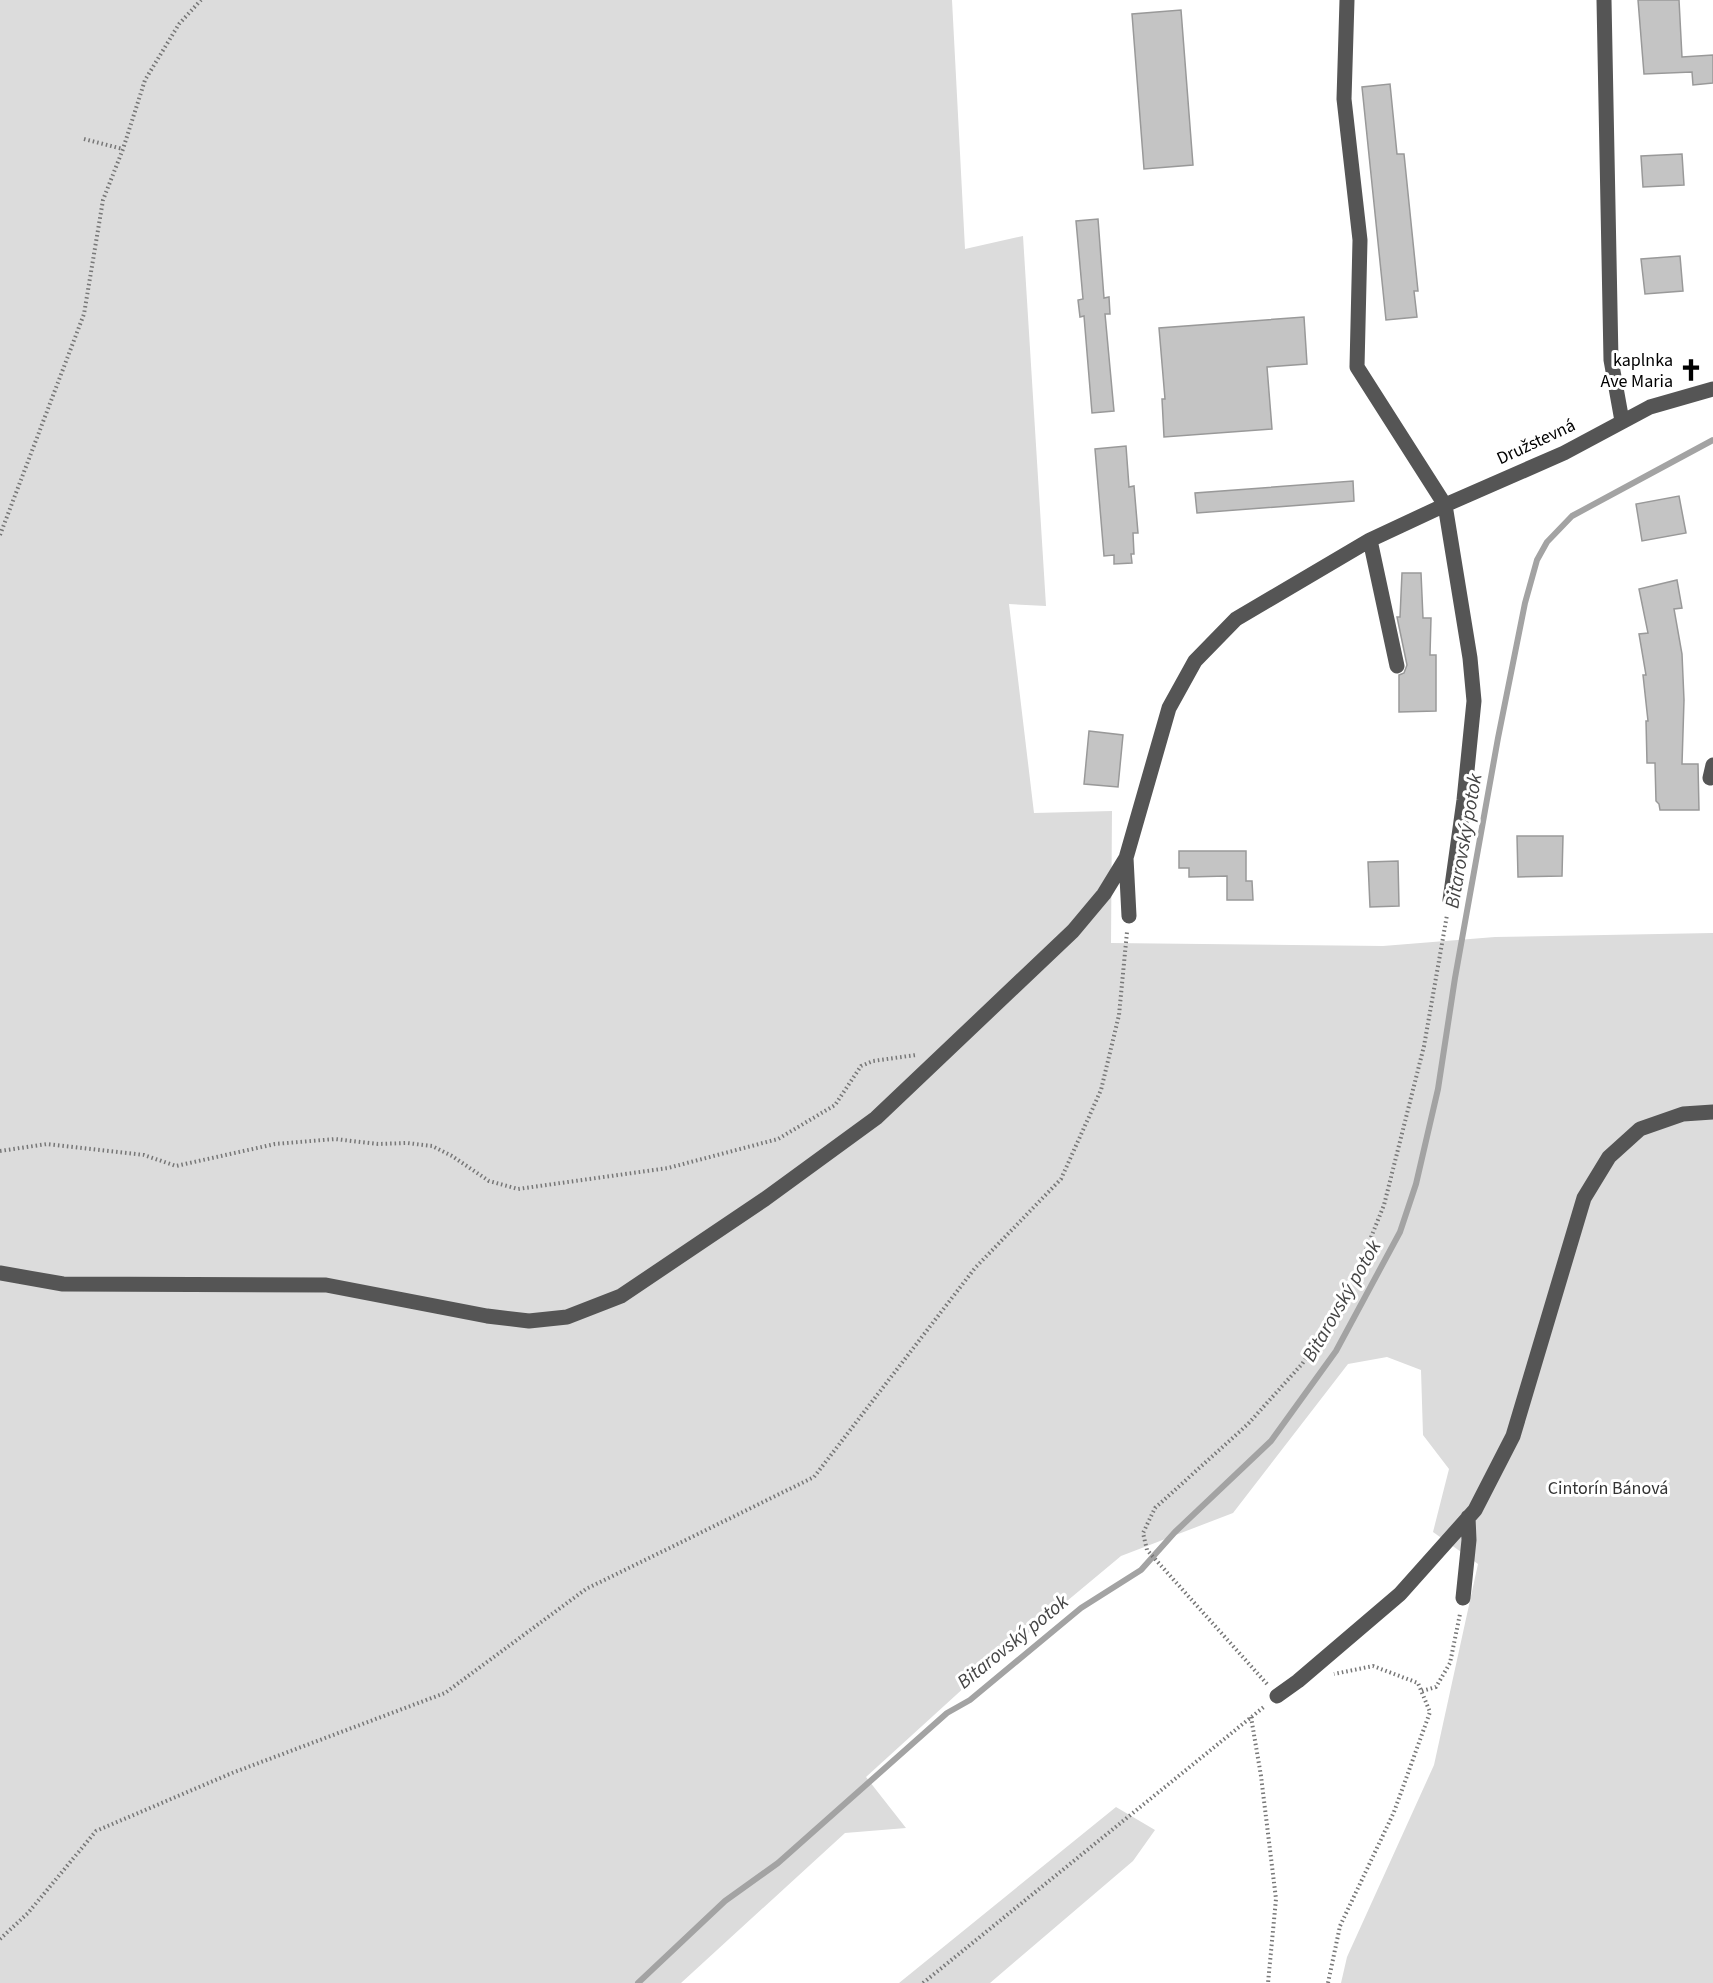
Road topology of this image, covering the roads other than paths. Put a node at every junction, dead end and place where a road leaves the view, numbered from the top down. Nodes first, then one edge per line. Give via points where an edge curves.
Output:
1 (1347, 0) edge
2 (1604, 0) edge
3 (1713, 389) edge
4 (1622, 421) junction
5 (1445, 505) junction
6 (1370, 540) junction
7 (1397, 666) dead end
8 (1126, 858) junction
9 (1450, 900) road end
10 (1129, 916) road end
11 (1713, 1112) edge
12 (0, 1273) edge
13 (1468, 1517) junction
14 (1463, 1598) road end
15 (1277, 1696) road end

1 - 5 street via 1344,99 1360,240 1357,367
2 - 4 street via 1611,360
3 - 4 street, Družstevná via 1650,407
4 - 5 street, Družstevná via 1564,453
5 - 6 street, Družstevná
5 - 9 street via 1474,701
6 - 7 street
6 - 8 street, Družstevná via 1236,619 1195,661 1169,708
8 - 10 street
8 - 12 street via 1104,894 1073,931 876,1118 621,1296 567,1317 529,1321 487,1316 326,1285 63,1284
11 - 13 street via 1683,1114 1640,1129 1609,1157 1584,1198 1513,1436
13 - 14 street
13 - 15 street via 1400,1594

